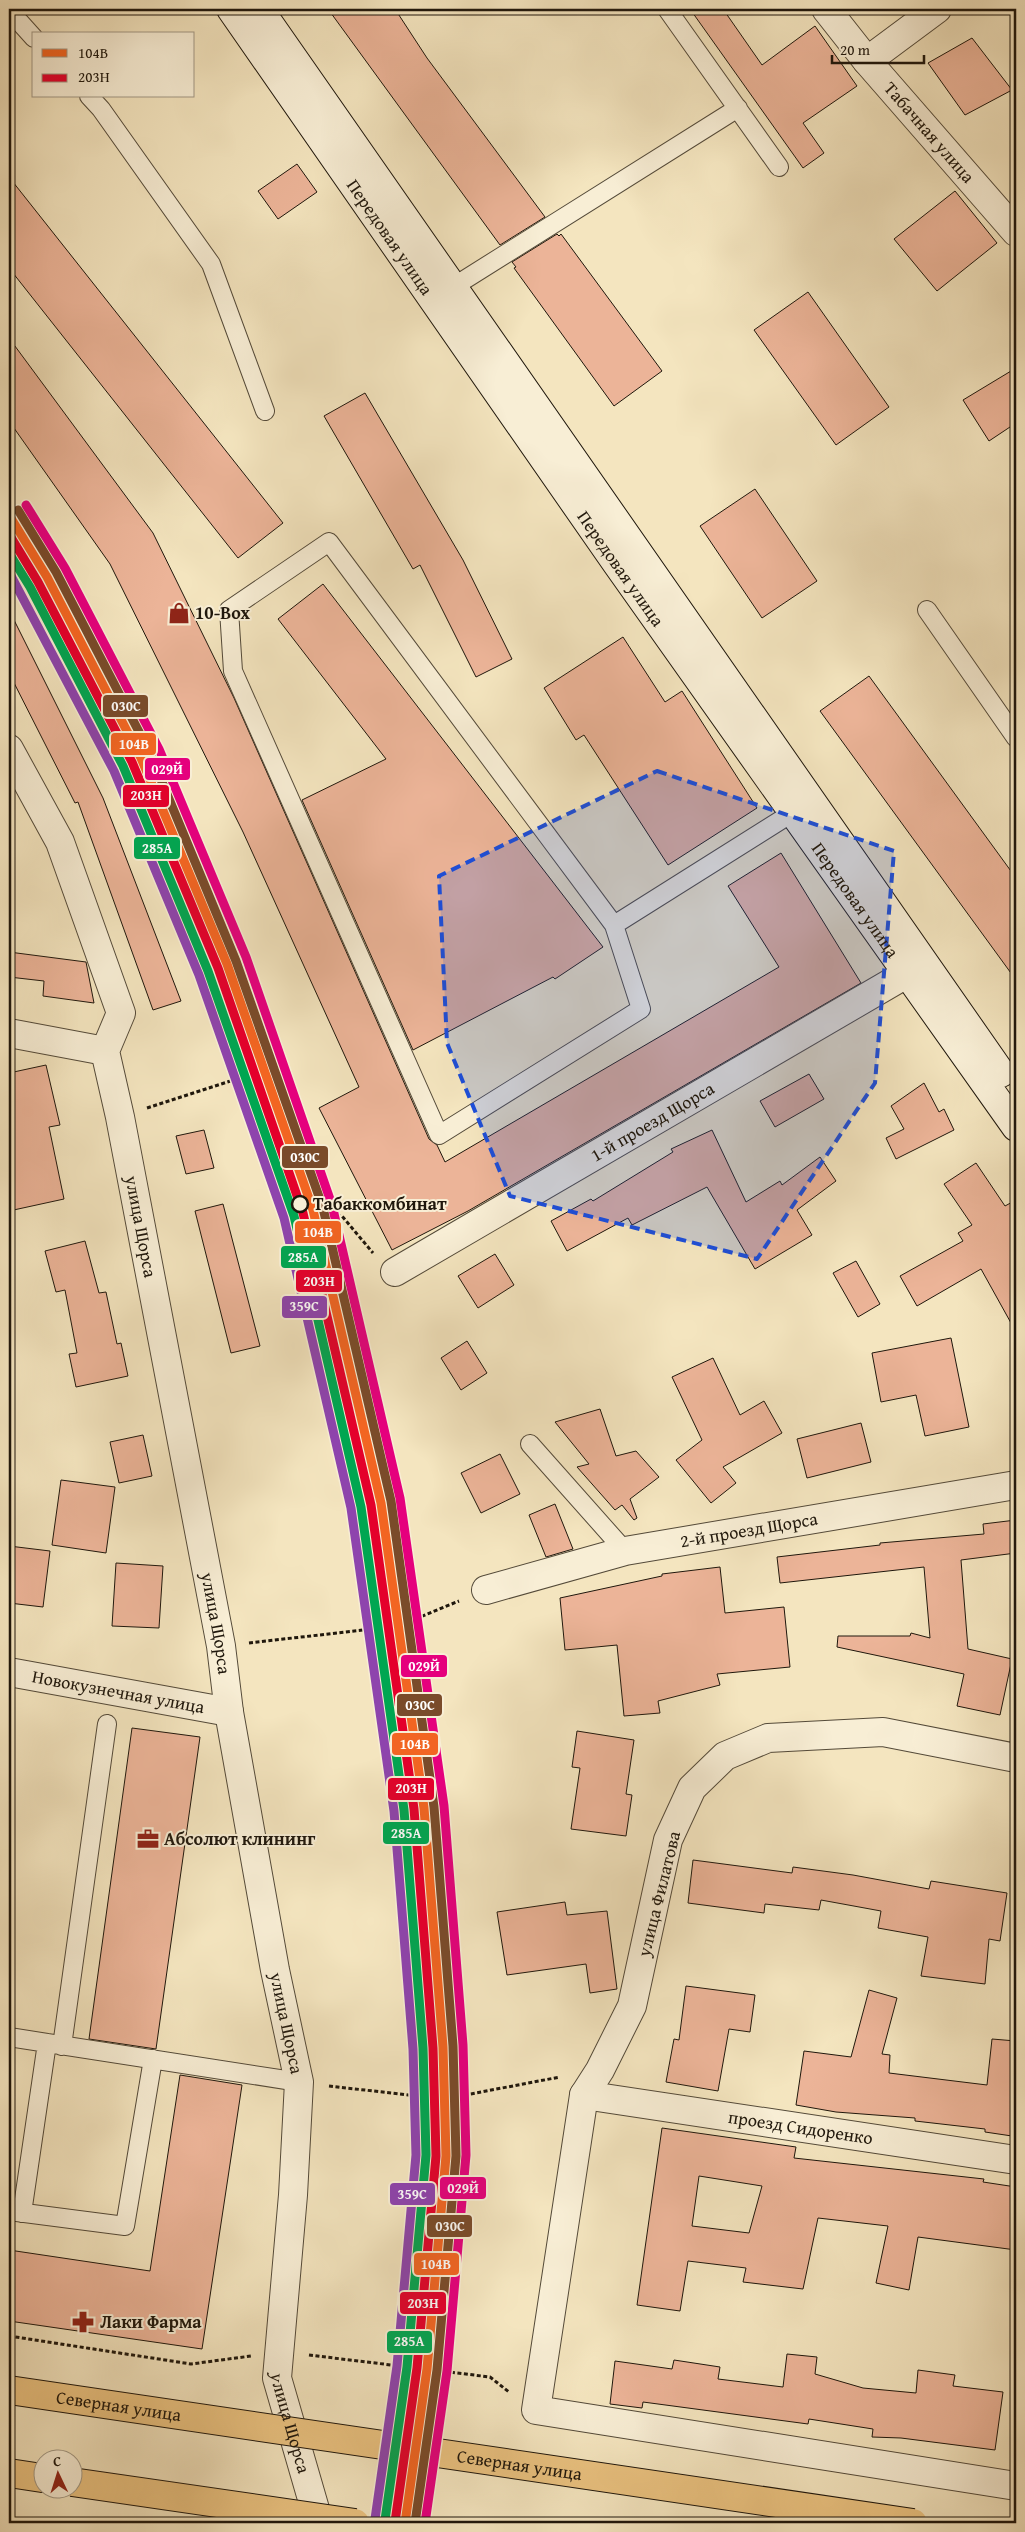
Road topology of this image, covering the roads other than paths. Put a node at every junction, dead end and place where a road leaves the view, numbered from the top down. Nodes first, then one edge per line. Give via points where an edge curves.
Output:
1 (231, 9) edge
2 (258, 9) edge
3 (668, 9) edge
4 (826, 9) edge
5 (937, 9) edge
6 (9, 17) edge
7 (32, 36) edge
8 (867, 61) junction
9 (91, 98) edge
10 (738, 108) junction
11 (779, 167) dead end
12 (1016, 232) edge
13 (453, 287) junction
14 (265, 411) dead end
15 (927, 610) dead end
16 (1016, 738) edge
17 (9, 749) edge
18 (792, 813) junction
19 (614, 925) junction
20 (908, 973) junction
21 (9, 1033) edge
22 (105, 1051) junction
23 (1016, 1094) edge
24 (1016, 1126) edge
25 (395, 1272) road end
26 (530, 1444) dead end
27 (1016, 1485) edge
28 (625, 1551) junction
29 (486, 1590) road end
30 (9, 1672) edge
31 (229, 1712) junction
32 (107, 1724) dead end
33 (1016, 1758) edge
34 (9, 2038) edge
35 (54, 2044) junction
36 (153, 2059) junction
37 (299, 2082) junction
38 (584, 2095) junction
39 (1016, 2160) edge
40 (15, 2212) edge
41 (9, 2390) edge
42 (9, 2473) edge
43 (32, 2476) edge
44 (82, 2483) edge
45 (1016, 2486) edge
46 (319, 2523) edge
47 (355, 2523) edge
48 (913, 2523) edge

1 - 18 street, Передовая улица
2 - 13 street, Передовая улица
3 - 10 lane
4 - 8 street, Табачная улица
5 - 8 street
6 - 7 lane via 16,18
8 - 12 street, Табачная улица
9 - 14 lane via 211,264
10 - 11 lane
10 - 13 lane
13 - 23 street, Передовая улица
15 - 16 lane
17 - 22 street via 60,842 121,1013
18 - 19 lane
18 - 20 street, Передовая улица
19 - 19 lane via 329,542 230,610 233,670 439,1135 641,1009
20 - 24 street, Передовая улица
20 - 25 street, 1-й проезд Щорса
21 - 22 street
22 - 31 street, улица Щорса via 221,1646
26 - 28 lane
27 - 28 street, 2-й проезд Щорса
28 - 29 street, 2-й проезд Щорса
30 - 31 street, Новокузнечная улица
31 - 37 street, улица Щорса via 275,1970
32 - 35 lane
33 - 38 street, улица Филатова via 883,1732 768,1738 725,1756 692,1788 668,1840 632,2006
34 - 35 lane
35 - 36 lane
35 - 40 lane
36 - 37 lane
36 - 40 lane via 124,2226
37 - 46 street, улица Щорса via 277,2378
38 - 39 street, проезд Сидоренко
38 - 45 street via 536,2410
41 - 48 main road, Северная улица, bridge
42 - 43 main road
44 - 47 main road, bridge

